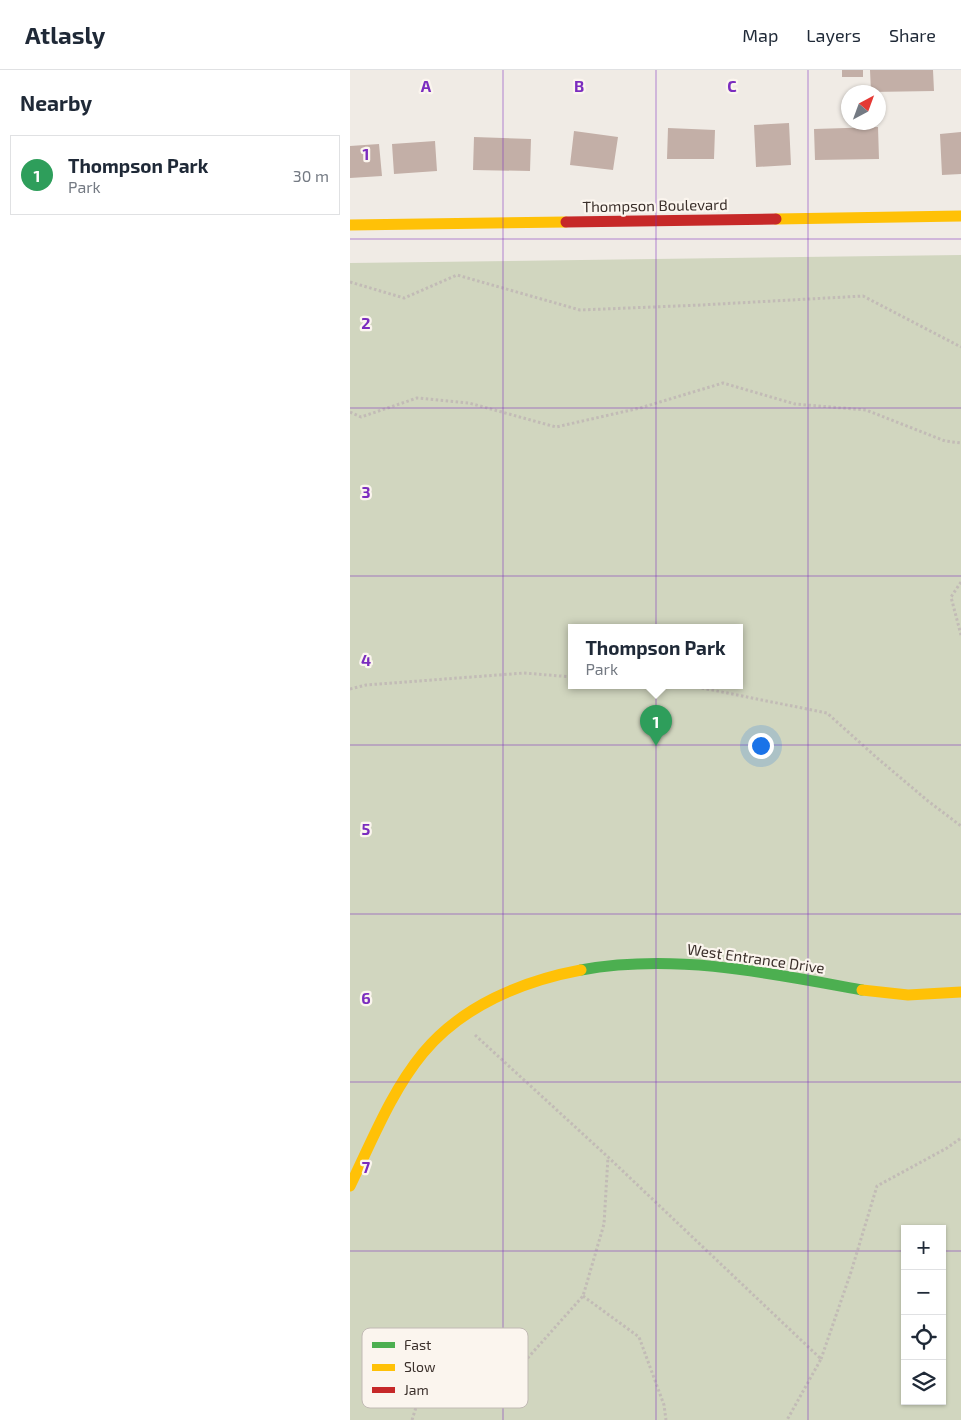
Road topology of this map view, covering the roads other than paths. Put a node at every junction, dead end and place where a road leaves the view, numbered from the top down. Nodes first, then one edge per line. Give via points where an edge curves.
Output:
1 (961, 216) edge
2 (350, 225) edge
3 (961, 992) edge
4 (350, 1186) edge

1 - 2 street, Thompson Boulevard
3 - 4 street, West Entrance Drive via 902,996 729,966 682,962 594,967 549,977 497,996 458,1019 434,1040 401,1083

